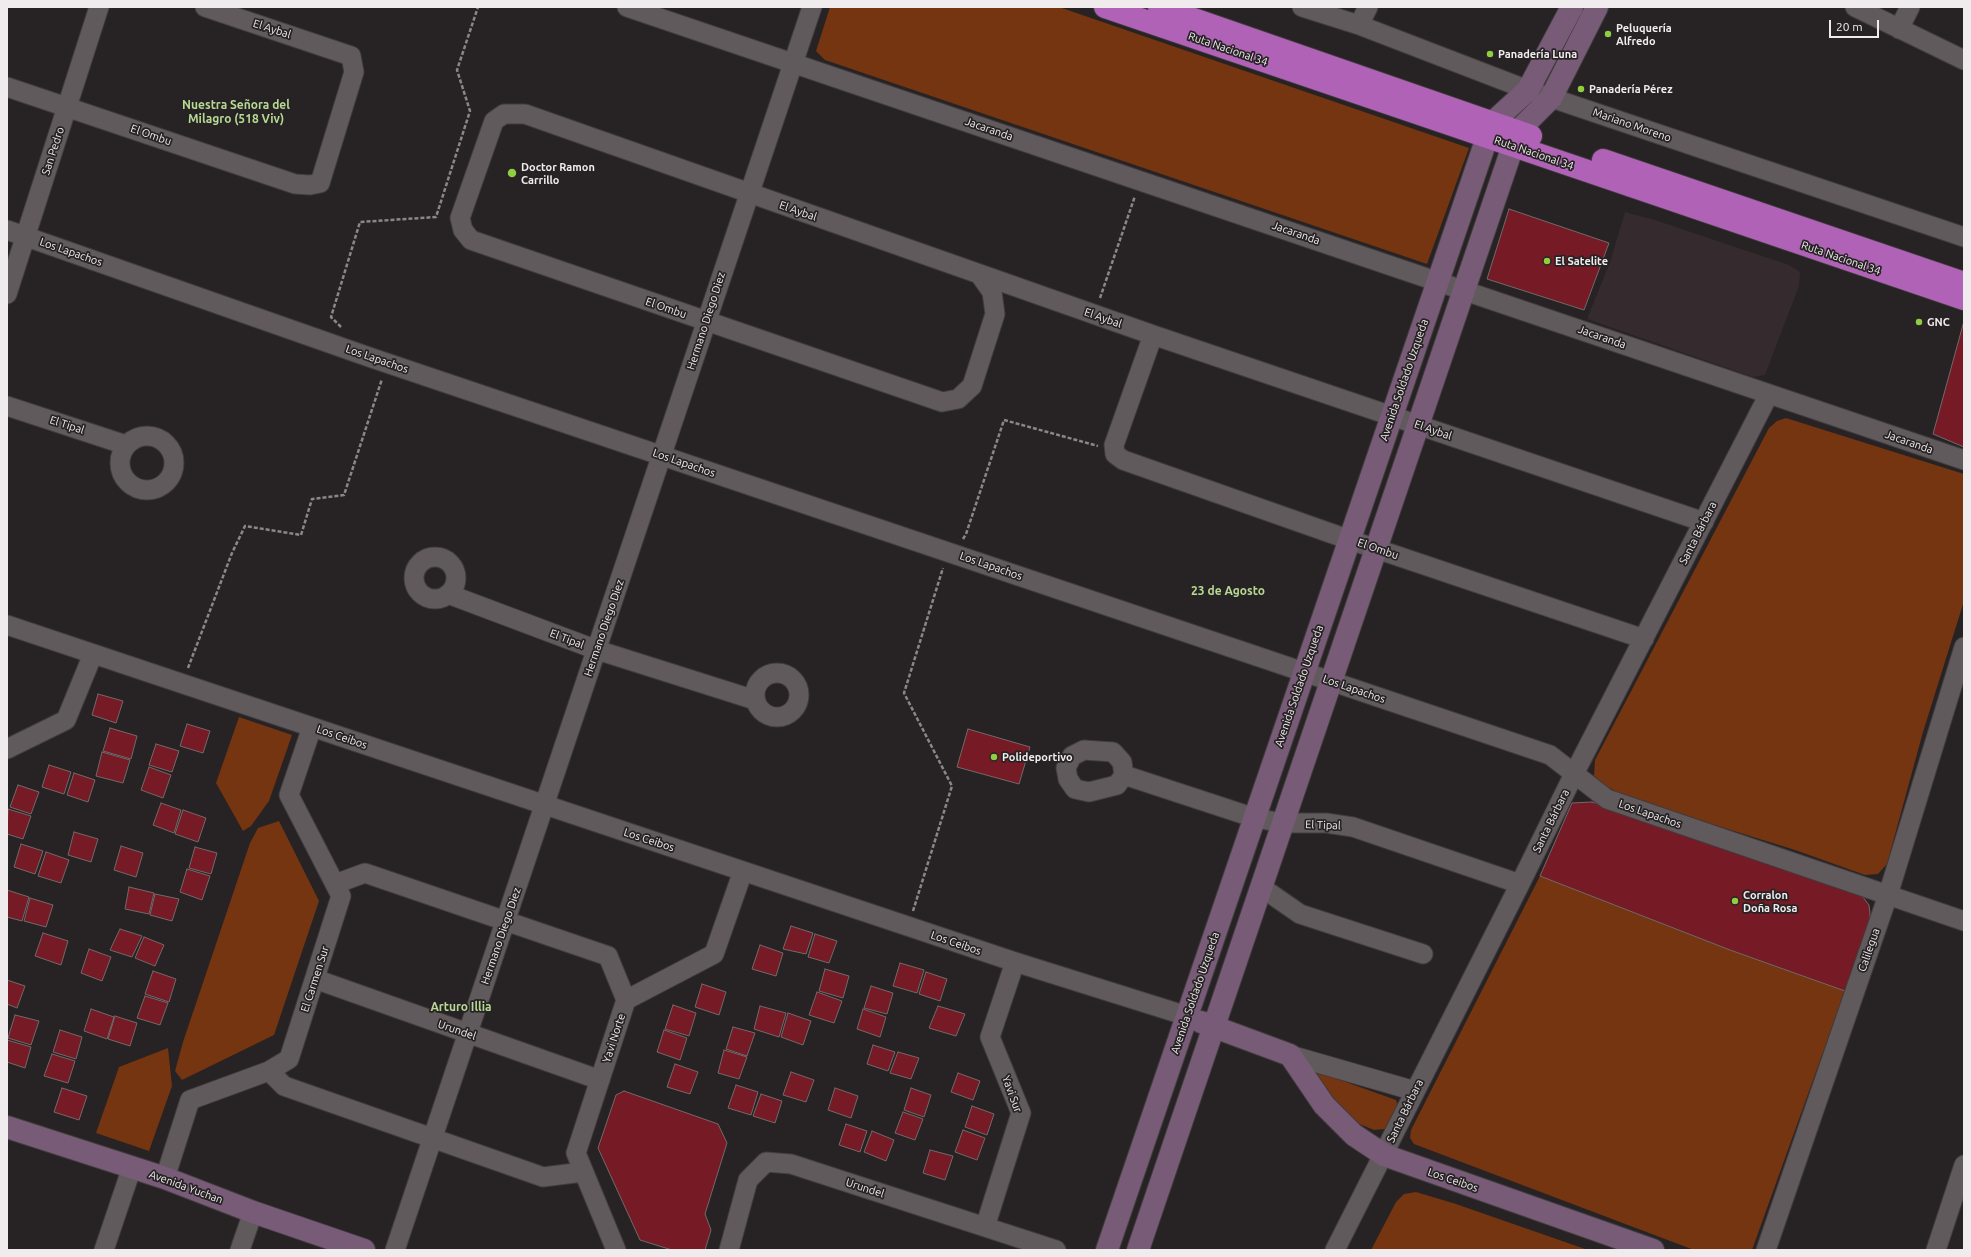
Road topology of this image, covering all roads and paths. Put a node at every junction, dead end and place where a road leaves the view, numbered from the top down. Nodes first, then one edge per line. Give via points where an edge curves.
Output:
1 (99, 7) edge
2 (205, 7) edge
3 (627, 7) edge
4 (812, 7) edge
5 (1105, 7) edge
6 (1159, 7) edge
7 (1302, 7) edge
8 (1368, 7) edge
9 (1572, 7) edge
10 (1597, 7) edge
11 (1855, 7) edge
12 (1910, 7) edge
13 (1359, 26) junction
14 (1899, 29) junction
15 (340, 51) joint
16 (1964, 60) edge
17 (793, 63) junction
18 (7, 86) edge
19 (1528, 90) junction
20 (1551, 98) junction
21 (67, 107) junction
22 (1490, 130) junction
23 (1515, 139) junction
24 (1140, 181) junction
25 (749, 193) junction
26 (7, 230) edge
27 (463, 230) joint
28 (26, 236) junction
29 (1964, 237) edge
30 (980, 275) junction
31 (1438, 281) junction
32 (1964, 282) edge
33 (1464, 290) junction
34 (7, 294) edge
35 (1964, 299) edge
36 (1094, 315) junction
37 (706, 323) junction
38 (1153, 336) junction
39 (1769, 394) junction
40 (7, 406) edge
41 (1392, 417) junction
42 (1418, 425) junction
43 (126, 445) dead end
44 (1114, 452) junction
45 (662, 456) junction
46 (1964, 460) edge
47 (1704, 522) junction
48 (1350, 540) junction
49 (1376, 548) junction
50 (952, 553) junction
51 (448, 594) dead end
52 (7, 625) edge
53 (1644, 639) junction
54 (1964, 648) edge
55 (597, 650) junction
56 (93, 654) junction
57 (1304, 672) junction
58 (1331, 681) junction
59 (755, 700) dead end
60 (312, 727) junction
61 (7, 749) edge
62 (1574, 774) junction
63 (1124, 775) dead end
64 (545, 805) junction
65 (1254, 818) junction
66 (1282, 823) junction
67 (743, 871) junction
68 (335, 884) junction
69 (1520, 884) junction
70 (1261, 887) junction
71 (1888, 895) junction
72 (506, 921) junction
73 (1964, 921) edge
74 (908, 926) junction
75 (1423, 954) dead end
76 (1015, 962) junction
77 (315, 979) junction
78 (626, 1000) junction
79 (1187, 1016) junction
80 (1214, 1026) junction
81 (468, 1034) junction
82 (1290, 1056) junction
83 (269, 1071) junction
84 (600, 1080) junction
85 (1415, 1091) junction
86 (7, 1127) edge
87 (433, 1138) junction
88 (1384, 1155) junction
89 (1964, 1165) edge
90 (132, 1167) junction
91 (583, 1172) junction
92 (165, 1178) junction
93 (253, 1212) junction
94 (985, 1227) junction
95 (104, 1250) edge
96 (240, 1250) edge
97 (364, 1250) edge
98 (395, 1250) edge
99 (616, 1250) edge
100 (729, 1250) edge
101 (1056, 1250) edge
102 (1107, 1250) edge
103 (1138, 1250) edge
104 (1334, 1250) edge
105 (1653, 1250) edge
106 (1766, 1250) edge
107 (1936, 1250) edge

1 - 21 street, San Pedro
2 - 15 street, El Aybal
3 - 17 street, Jacaranda
4 - 17 street, Hermano Diego Diez
5 - 22 highway, Ruta Nacional 34
6 - 22 highway, Ruta Nacional 34
7 - 13 street, Mariano Moreno
8 - 13 street
9 - 19 street
10 - 20 street
11 - 14 street
12 - 14 street
13 - 19 street, Mariano Moreno
14 - 16 street
15 - 21 street, El Ombu via 351,56 354,72 320,183 295,184
17 - 24 street, Jacaranda
17 - 25 street, Hermano Diego Diez
18 - 21 street, El Ombu
19 - 20 street, Mariano Moreno
19 - 22 street
20 - 23 street
20 - 29 street, Mariano Moreno
21 - 28 street, San Pedro
22 - 23 highway, Ruta Nacional 34
22 - 31 street, Avenida Soldado Uzqueda
23 - 32 highway, Ruta Nacional 34
23 - 33 street
23 - 35 highway, Ruta Nacional 34
24 - 31 street, Jacaranda
24 - 36 path
25 - 27 street, El Aybal via 525,114 504,114 494,121 460,218
25 - 30 street, El Aybal
25 - 37 street, Hermano Diego Diez
26 - 28 street, Los Lapachos
27 - 37 street, El Ombu via 471,240
28 - 34 street, San Pedro
28 - 45 street, Los Lapachos
30 - 36 street, El Aybal
30 - 37 street, El Ombu via 992,292 995,314 972,386 958,399 942,402
31 - 33 street, Jacaranda
31 - 41 street, Avenida Soldado Uzqueda
33 - 39 street, Jacaranda
33 - 42 street
36 - 38 street, El Aybal
37 - 45 street, Hermano Diego Diez
38 - 41 street, El Aybal
38 - 44 street via 1114,445
39 - 46 street, Jacaranda
39 - 47 street, Santa Bárbara
40 - 43 street, El Tipal
41 - 42 street, El Aybal
41 - 48 street, Avenida Soldado Uzqueda
42 - 47 street, El Aybal
42 - 49 street
44 - 48 street, El Ombu via 1123,460
44 - 50 path via 1004,420 966,534
45 - 50 street, Los Lapachos
45 - 55 street, Hermano Diego Diez
47 - 53 street, Santa Bárbara
48 - 49 street, El Ombu
48 - 57 street, Avenida Soldado Uzqueda
49 - 53 street, El Ombu
49 - 58 street
50 - 57 street, Los Lapachos
50 - 74 path via 944,564 904,693 952,786
51 - 55 street, El Tipal
52 - 56 street, Los Ceibos
53 - 62 street, Santa Bárbara
54 - 71 street, Calilegua
55 - 59 street, El Tipal
55 - 64 street, Hermano Diego Diez
56 - 60 street, Los Ceibos
56 - 61 street via 66,720
57 - 58 street, Los Lapachos
57 - 65 street, Avenida Soldado Uzqueda
58 - 62 street, Los Lapachos via 1550,755
58 - 66 street
60 - 64 street, Los Ceibos
60 - 68 street, El Carmen Sur via 289,795
62 - 69 street, Santa Bárbara
62 - 71 street, Los Lapachos via 1607,799
63 - 65 street, El Tipal
64 - 67 street, Los Ceibos
64 - 72 street, Hermano Diego Diez
65 - 66 street, El Tipal
65 - 79 street, Avenida Soldado Uzqueda
66 - 69 street, El Tipal via 1326,823 1353,827
66 - 70 street
67 - 74 street, Los Ceibos
67 - 78 street, Yavi Norte via 714,954
68 - 72 street via 365,873
68 - 77 street, El Carmen Sur via 342,896
69 - 85 street, Santa Bárbara
70 - 75 street via 1300,914
70 - 80 street
71 - 73 street, Los Lapachos
71 - 106 street, Calilegua
72 - 78 street via 608,956
72 - 81 street, Hermano Diego Diez
74 - 76 street, Los Ceibos
76 - 79 street, Los Ceibos
76 - 94 street, Yavi Sur via 990,1037 1021,1113
77 - 81 street, Urundel
77 - 83 street, El Carmen Sur via 289,1059
78 - 84 street, Yavi Norte
79 - 80 street, Los Ceibos
79 - 102 street, Avenida Soldado Uzqueda
80 - 82 street, Los Ceibos
80 - 103 street
81 - 84 street, Urundel
81 - 87 street, Hermano Diego Diez
82 - 85 street, Los Ceibos
82 - 88 street, Los Ceibos via 1324,1106 1354,1135
83 - 87 street via 284,1086
83 - 92 street, El Carmen Sur via 190,1100
84 - 91 street, Yavi Norte via 576,1153
85 - 88 street, Santa Bárbara
86 - 90 street, Avenida Yuchan
87 - 91 street via 542,1176
87 - 98 street, Hermano Diego Diez
88 - 104 street, Santa Bárbara
88 - 105 street, Los Ceibos
89 - 107 street
90 - 92 street, Avenida Yuchan
90 - 95 street
91 - 99 street, Yavi Norte
92 - 93 street, Avenida Yuchan
93 - 96 street
93 - 97 street, Avenida Yuchan
94 - 100 street, Urundel via 791,1164 766,1162 748,1180
94 - 101 street, Urundel

